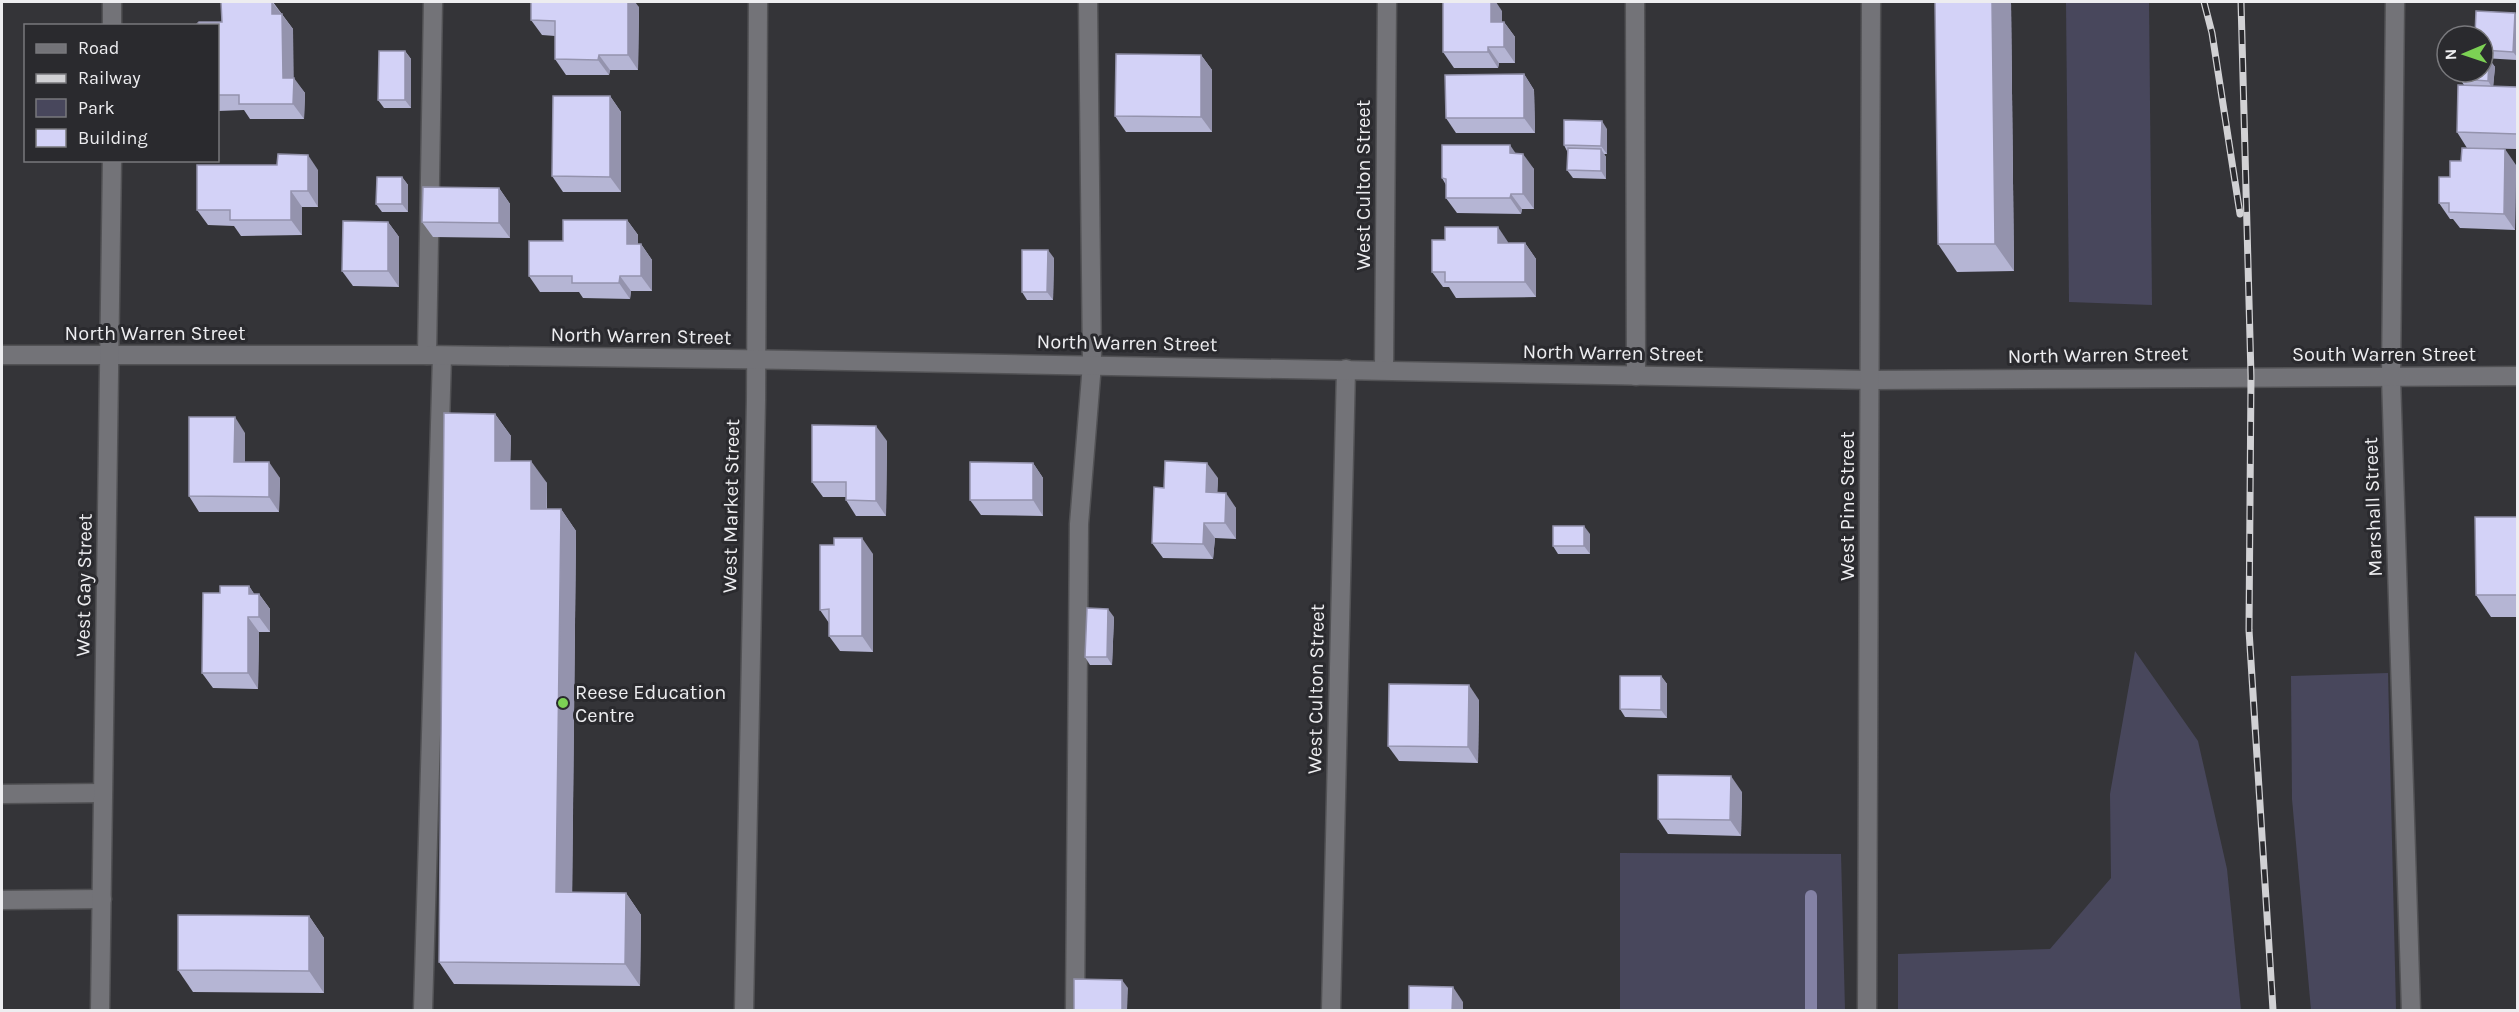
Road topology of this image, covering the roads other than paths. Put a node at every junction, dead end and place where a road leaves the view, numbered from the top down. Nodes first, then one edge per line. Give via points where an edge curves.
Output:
1 (112, 2) edge
2 (433, 2) edge
3 (758, 2) edge
4 (1088, 2) edge
5 (1387, 2) edge
6 (1635, 2) edge
7 (1871, 2) edge
8 (2395, 2) edge
9 (112, 24) edge
10 (111, 162) edge
11 (2, 355) edge
12 (111, 355) junction
13 (435, 356) junction
14 (756, 360) junction
15 (1092, 364) junction
16 (1346, 369) junction
17 (1384, 369) junction
18 (1635, 376) junction
19 (2251, 376) joint
20 (2391, 376) junction
21 (2517, 376) edge
22 (1871, 380) junction
23 (102, 793) junction
24 (2, 794) edge
25 (102, 899) junction
26 (2, 900) edge
27 (100, 1011) edge
28 (423, 1011) edge
29 (744, 1011) edge
30 (1075, 1011) edge
31 (1331, 1011) edge
32 (1867, 1011) edge
33 (2410, 1011) edge

1 - 9 street
2 - 13 street
3 - 14 street, West Market Street
4 - 15 street
5 - 17 street, West Culton Street
6 - 18 street
7 - 22 street, West Pine Street
8 - 20 street, Marshall Street
10 - 12 street, West Gay Street
11 - 12 street, North Warren Street
12 - 13 street, North Warren Street
12 - 23 street, West Gay Street
13 - 14 street, North Warren Street
13 - 28 street
14 - 15 street, North Warren Street
14 - 29 street, West Market Street
15 - 16 street, North Warren Street
15 - 30 street via 1079,524
16 - 17 street, North Warren Street
16 - 31 street, West Culton Street
17 - 18 street, North Warren Street
18 - 22 street, North Warren Street
19 - 20 street, South Warren Street
19 - 22 street, North Warren Street
20 - 21 street, South Warren Street
20 - 33 street, Marshall Street
22 - 32 street, West Pine Street
23 - 24 street
23 - 25 street, West Gay Street
25 - 26 street
25 - 27 street, West Gay Street

